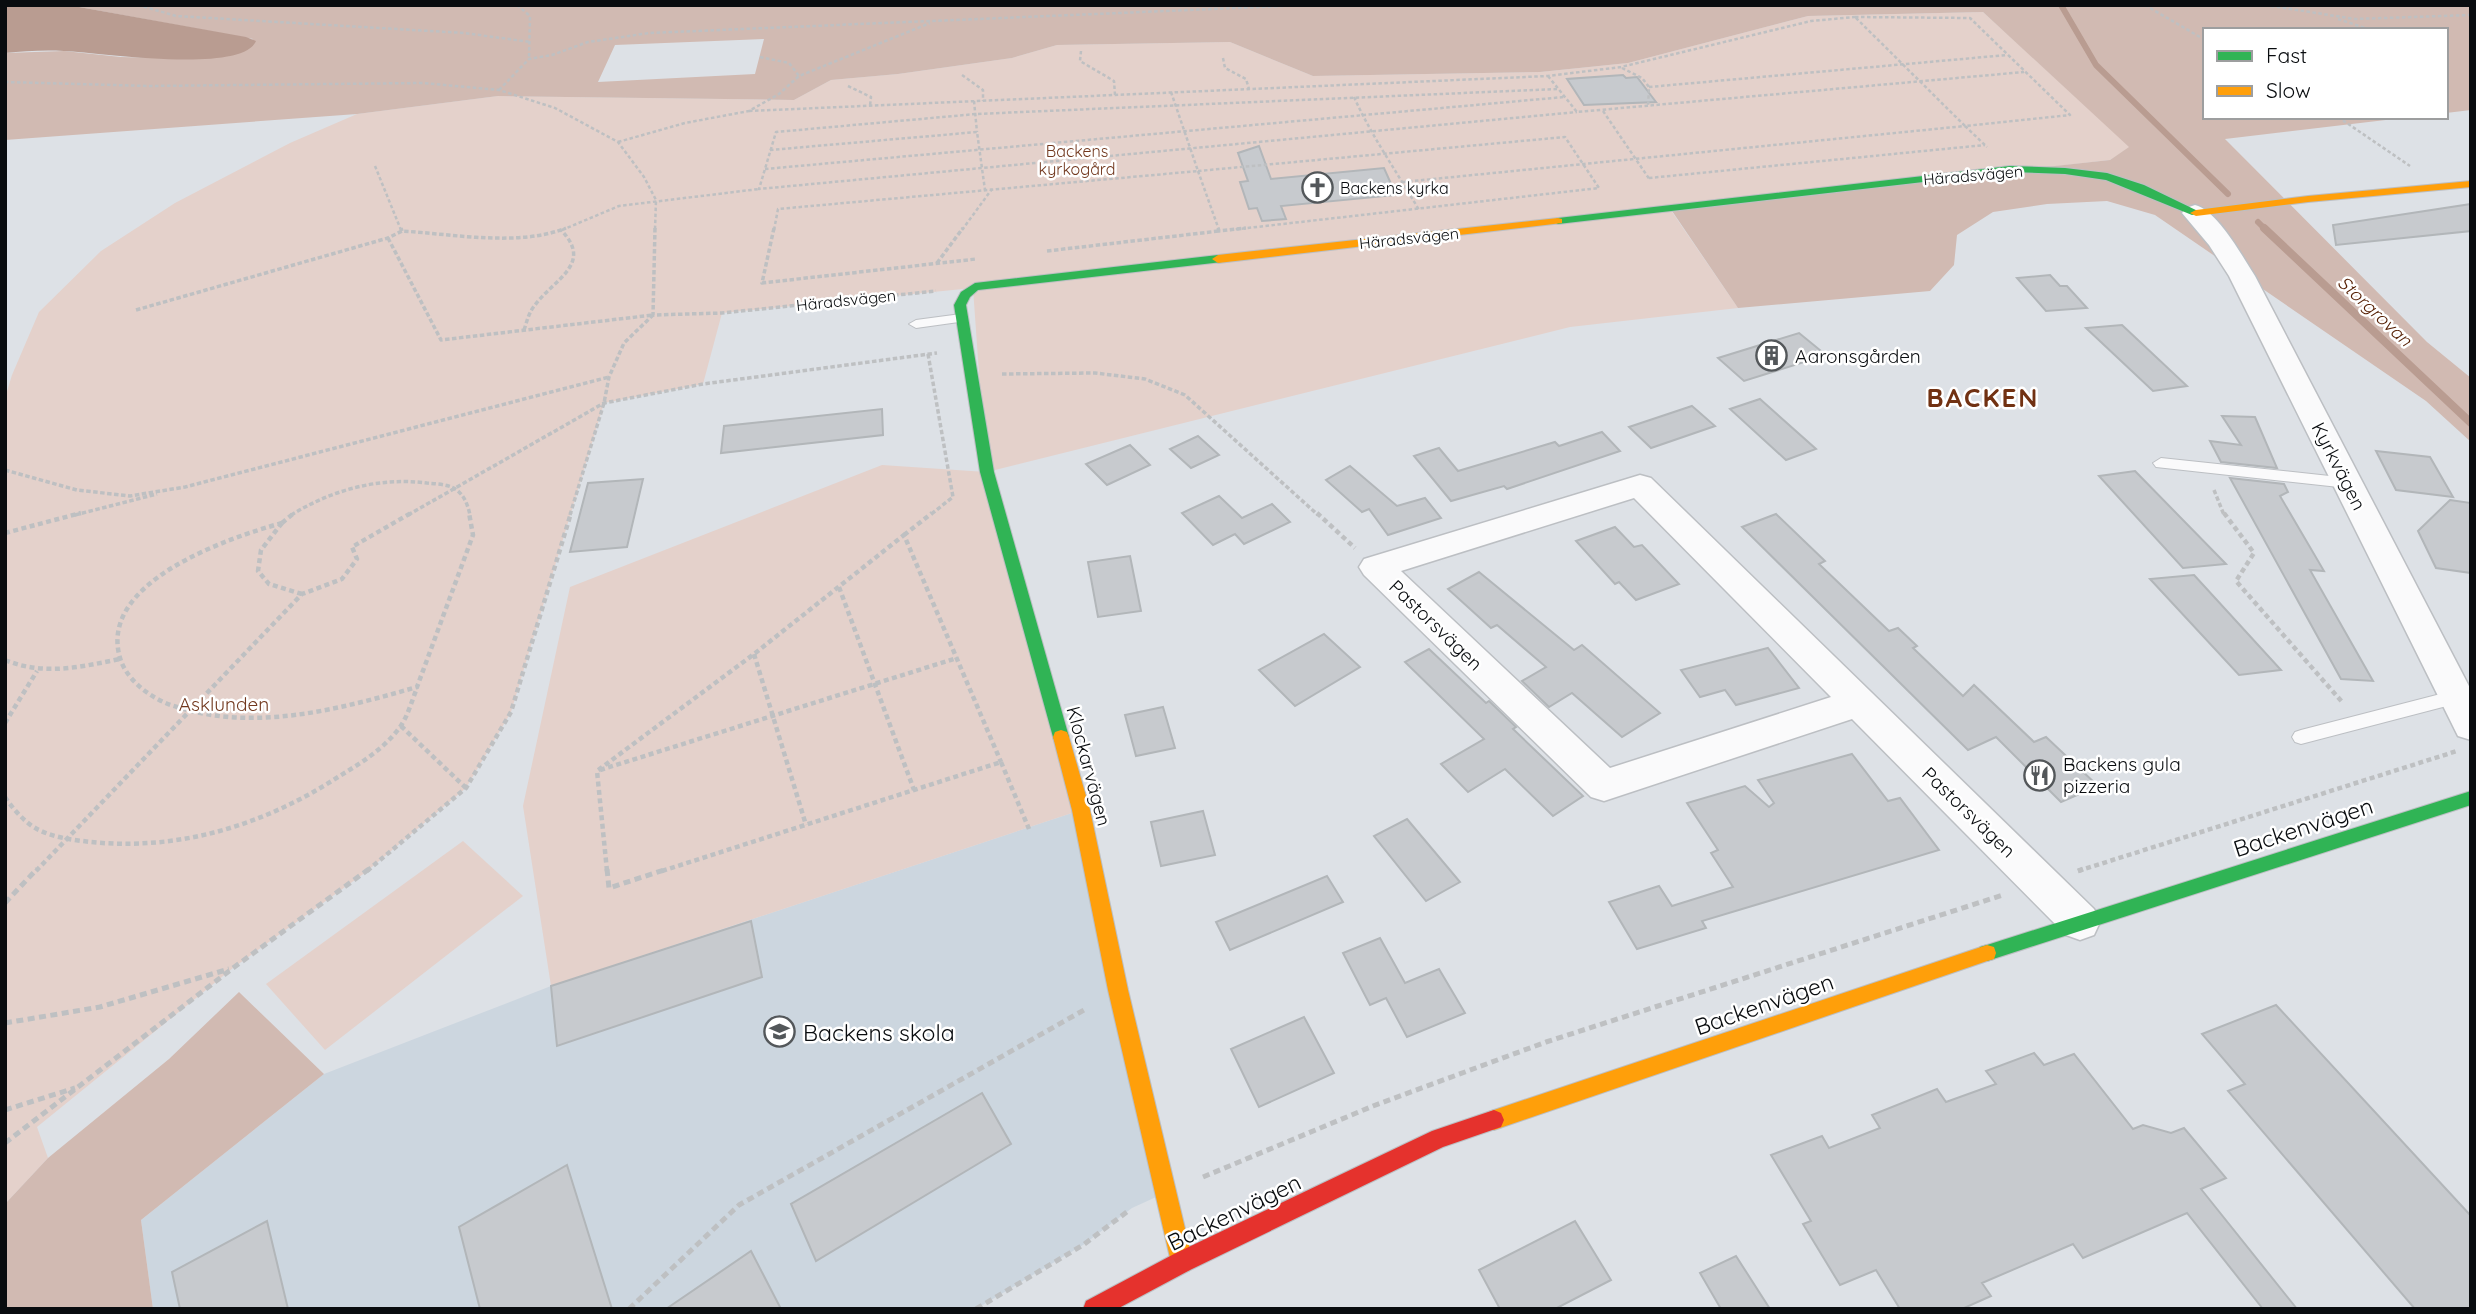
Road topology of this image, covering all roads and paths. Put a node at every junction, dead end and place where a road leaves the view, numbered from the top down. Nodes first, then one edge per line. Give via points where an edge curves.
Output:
1 (138, 5) edge
2 (517, 5) edge
3 (1307, 5) edge
4 (2145, 5) edge
5 (2264, 5) edge
6 (2327, 15) junction
7 (2471, 15) edge
8 (1855, 17) junction
9 (934, 21) junction
10 (2365, 28) edge
11 (2203, 39) edge
12 (531, 42) junction
13 (1081, 51) dead end
14 (2008, 55) junction
15 (760, 57) dead end
16 (1223, 58) dead end
17 (529, 59) junction
18 (1903, 65) junction
19 (1621, 67) junction
20 (2025, 72) junction
21 (962, 75) dead end
22 (799, 76) junction
23 (1548, 76) junction
24 (1919, 81) junction
25 (5, 82) edge
26 (848, 86) dead end
27 (1649, 87) junction
28 (1249, 89) junction
29 (1557, 89) junction
30 (499, 90) junction
31 (1171, 92) junction
32 (1115, 95) junction
33 (1354, 97) junction
34 (1564, 97) junction
35 (974, 101) junction
36 (983, 101) junction
37 (1176, 105) junction
38 (870, 106) junction
39 (1648, 107) junction
40 (748, 111) junction
41 (1603, 111) junction
42 (1577, 112) junction
43 (976, 114) junction
44 (1362, 114) junction
45 (2341, 119) edge
46 (1966, 126) junction
47 (1183, 130) junction
48 (977, 132) junction
49 (1370, 132) junction
50 (618, 142) junction
51 (1985, 145) junction
52 (978, 149) junction
53 (1191, 149) junction
54 (770, 150) junction
55 (1387, 153) junction
56 (1636, 159) junction
57 (1583, 164) junction
58 (374, 166) dead end
59 (982, 168) junction
60 (765, 169) junction
61 (2010, 169) junction
62 (1198, 170) junction
63 (1649, 178) junction
64 (1403, 182) junction
65 (2471, 184) edge
66 (2439, 187) junction
67 (759, 189) junction
68 (992, 189) junction
69 (985, 190) junction
70 (656, 200) junction
71 (1418, 208) junction
72 (1670, 208) junction
73 (2195, 213) junction
74 (402, 230) junction
75 (561, 230) junction
76 (1219, 231) junction
77 (1433, 236) junction
78 (388, 238) junction
79 (1041, 252) dead end
80 (986, 258) dead end
81 (936, 263) junction
82 (975, 287) junction
83 (136, 310) dead end
84 (653, 315) junction
85 (961, 318) junction
86 (916, 324) dead end
87 (524, 330) junction
88 (965, 349) junction
89 (928, 354) junction
90 (972, 376) junction
91 (609, 377) junction
92 (604, 403) junction
93 (2161, 463) dead end
94 (2207, 468) junction
95 (5, 470) edge
96 (2348, 484) junction
97 (185, 487) junction
98 (455, 488) junction
99 (283, 523) junction
100 (5, 533) edge
101 (904, 535) junction
102 (1376, 567) junction
103 (839, 587) junction
104 (302, 594) junction
105 (754, 654) junction
106 (957, 658) junction
107 (120, 659) junction
108 (5, 660) edge
109 (38, 670) junction
110 (419, 681) junction
111 (874, 685) junction
112 (2456, 697) junction
113 (1857, 703) junction
114 (189, 711) junction
115 (774, 716) junction
116 (2360, 722) junction
117 (5, 723) edge
118 (401, 726) junction
119 (2471, 726) edge
120 (2301, 737) dead end
121 (2471, 747) edge
122 (1001, 762) junction
123 (597, 771) junction
124 (466, 788) junction
125 (914, 790) junction
126 (5, 797) edge
127 (2471, 798) edge
128 (806, 825) junction
129 (1029, 828) dead end
130 (66, 839) junction
131 (2042, 882) junction
132 (5, 903) edge
133 (2080, 922) junction
134 (233, 968) junction
135 (1118, 990) junction
136 (5, 1023) edge
137 (80, 1087) junction
138 (5, 1110) edge
139 (5, 1143) edge
140 (1167, 1192) junction
141 (1182, 1262) junction
142 (629, 1309) edge
143 (976, 1309) edge
144 (1094, 1309) edge

1 - 12 path via 176,16 464,33
2 - 12 path via 530,16
3 - 9 path
4 - 11 path
5 - 6 path
6 - 7 path via 2355,19
6 - 10 path
8 - 14 path via 1970,18
8 - 18 path
8 - 19 path via 1811,21
9 - 17 path via 649,33 588,42
9 - 22 path
12 - 17 path
13 - 32 path via 1080,61 1114,80
14 - 18 path
14 - 20 path
15 - 22 path via 794,65
16 - 28 path via 1225,68 1246,79
17 - 30 path
18 - 24 path
18 - 27 path
19 - 23 path
19 - 27 path
20 - 24 path
20 - 46 path via 2070,115
21 - 36 path via 983,90
22 - 40 path via 779,94
23 - 28 path
23 - 29 path
24 - 39 path
24 - 46 path
25 - 30 path via 149,86 423,83
26 - 38 path via 871,97
27 - 39 path
28 - 31 path
29 - 33 path
29 - 34 path
30 - 50 path via 555,108
31 - 32 path
31 - 37 path
32 - 36 path
33 - 37 path
33 - 44 path
34 - 42 path
34 - 44 path
35 - 36 path
35 - 38 path
35 - 43 path
37 - 43 path
37 - 47 path
38 - 40 path
39 - 41 path
40 - 50 path
41 - 42 path
41 - 56 path
42 - 49 path
43 - 48 path
43 - 54 path via 776,132
44 - 47 path
44 - 49 path
45 - 66 path
46 - 51 path
46 - 56 path
47 - 52 path
47 - 53 path
48 - 52 path
48 - 54 path
49 - 53 path
49 - 55 path
50 - 70 path
51 - 61 path
51 - 63 path
52 - 59 path
52 - 60 path
53 - 59 path
53 - 62 path
54 - 60 path
55 - 57 path via 1565,137
55 - 62 path
55 - 64 path
56 - 57 path
56 - 63 path
57 - 64 path
57 - 71 path via 1599,188
58 - 74 path
59 - 67 path
59 - 69 path
60 - 67 path
61 - 72 street, Häradsvägen
61 - 73 street, Häradsvägen via 2116,179
62 - 68 path
62 - 76 path
63 - 72 path
64 - 71 path
65 - 66 street
66 - 73 street
67 - 70 path
68 - 69 path
68 - 81 path
69 - 81 path via 778,209 762,283
70 - 75 path via 619,206
70 - 84 path
71 - 76 path
71 - 77 path
72 - 77 street, Häradsvägen
73 - 96 street, Kyrkvägen via 2242,276
74 - 75 path via 515,238
74 - 78 path
75 - 87 path via 573,240 572,262 565,276 537,301
76 - 79 path
77 - 82 street, Häradsvägen
78 - 83 path
78 - 87 path, Häradsvägen via 441,340
80 - 81 path
82 - 84 path, Häradsvägen via 722,313
82 - 85 street via 960,305
84 - 87 path, Häradsvägen
84 - 91 path via 624,343
85 - 86 lane
85 - 88 street, Klockarvägen
88 - 89 path
88 - 90 street, Klockarvägen
89 - 92 path via 703,384
89 - 101 path via 953,497
90 - 102 path via 1095,373 1145,379 1185,395
90 - 135 street, Klockarvägen via 987,472 1081,810
91 - 92 path
91 - 97 path
92 - 98 path
92 - 124 path via 511,712
93 - 94 lane
94 - 96 lane
94 - 116 path via 2225,517 2254,553 2236,581
95 - 97 path via 77,490 130,496
96 - 112 street, Kyrkvägen
97 - 100 path
98 - 99 path via 401,480 354,486 328,494
98 - 104 path via 352,547 357,559 341,580
98 - 110 path via 471,517 473,535
99 - 104 path via 260,551 258,571 269,584
99 - 107 path via 208,547 152,583 132,602 120,625 116,651
101 - 103 path
101 - 106 path
102 - 113 street, Pastorsvägen via 1604,786
102 - 113 street, Pastorsvägen via 1640,485
103 - 105 path
103 - 111 path
104 - 114 path
105 - 115 path
105 - 123 path
106 - 111 path
106 - 122 path
107 - 109 path via 57,671
107 - 114 path via 127,674 149,694
108 - 109 path via 24,670
109 - 117 path
110 - 114 path via 417,687 385,696 292,716 232,717
110 - 118 path
111 - 115 path
111 - 125 path
112 - 116 lane
112 - 119 street, Kyrkvägen
113 - 131 street, Pastorsvägen
114 - 130 path
115 - 123 path
115 - 128 path
116 - 120 lane
118 - 124 path
118 - 130 path via 372,756 323,787 275,813 222,832 122,845
121 - 131 path
122 - 125 path
122 - 129 path
123 - 128 path via 609,888
124 - 134 path via 366,872
125 - 128 path
126 - 130 path via 38,830
127 - 133 street, Backenvägen
130 - 132 path
131 - 133 street, Pastorsvägen
131 - 140 path via 1546,1042 1373,1106
133 - 141 street, Backenvägen via 1438,1138
134 - 136 path via 100,1007
134 - 137 path
135 - 140 street, Klockarvägen
135 - 142 path via 738,1205
137 - 138 path
137 - 139 path
140 - 141 street, Klockarvägen
140 - 143 path via 1132,1208 1083,1245
141 - 144 street, Backenvägen

